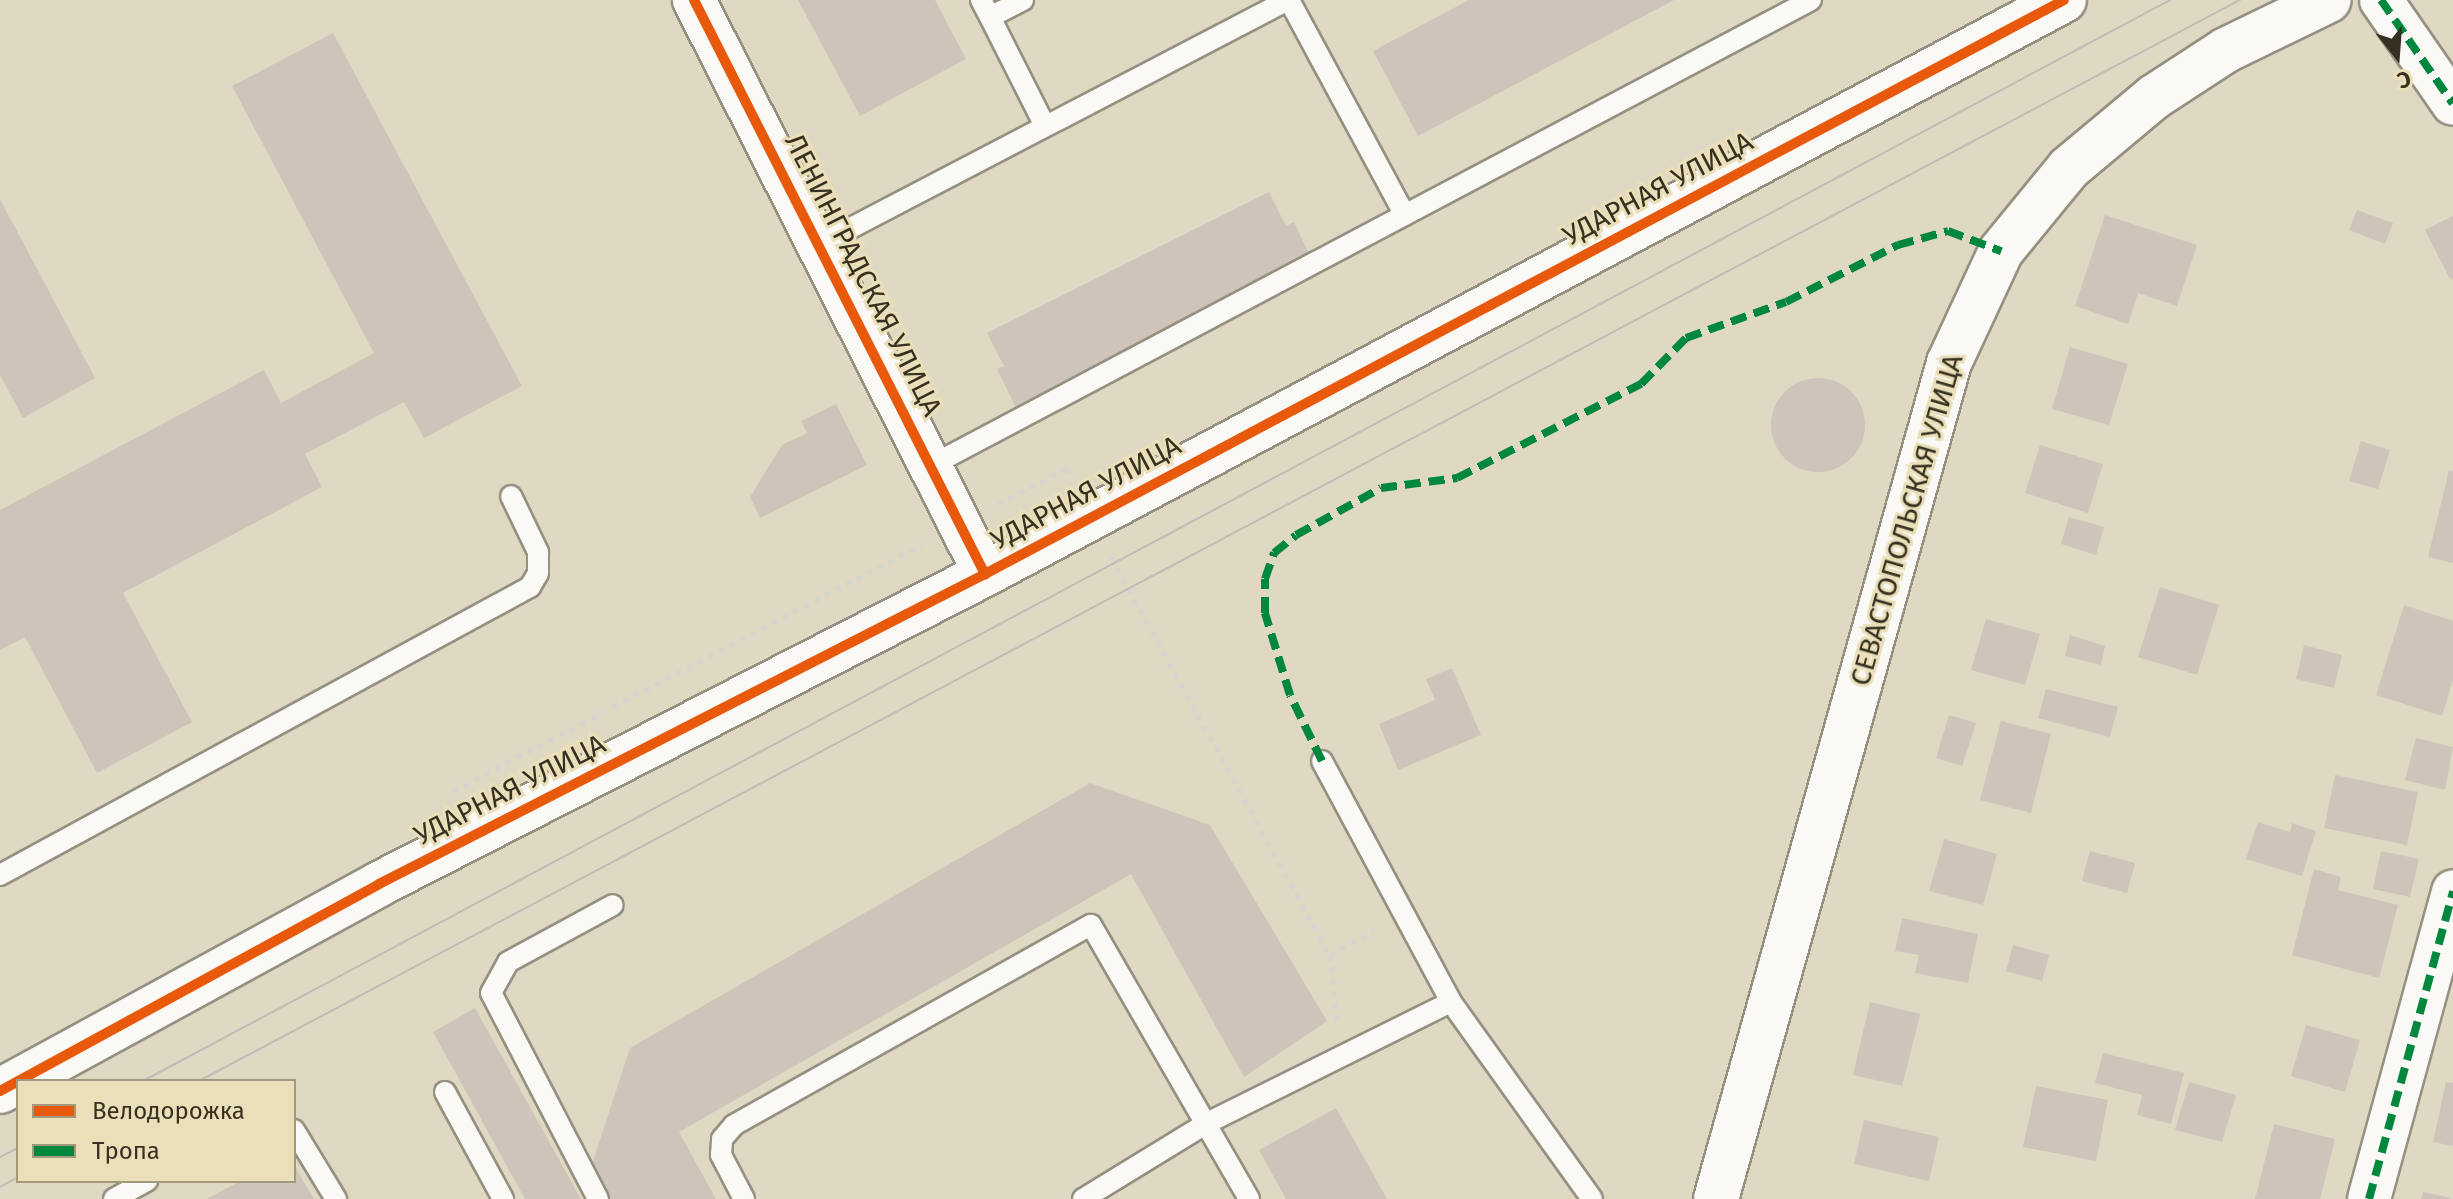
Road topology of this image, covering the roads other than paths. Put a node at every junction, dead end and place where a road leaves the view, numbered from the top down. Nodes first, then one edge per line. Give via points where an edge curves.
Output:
1 (694, 0) edge
2 (1023, 0) edge
3 (1288, 0) edge
4 (1809, 0) edge
5 (2064, 0) edge
6 (2329, 0) edge
7 (2381, 0) edge
8 (986, 9) edge
9 (2453, 104) edge
10 (1045, 126) junction
11 (1405, 215) junction
12 (820, 244) junction
13 (934, 464) junction
14 (511, 496) dead end
15 (985, 574) junction
16 (1322, 761) dead end
17 (0, 875) edge
18 (2453, 891) edge
19 (613, 905) dead end
20 (1451, 1002) junction
21 (22, 1079) edge
22 (445, 1092) dead end
23 (1207, 1123) junction
24 (296, 1133) edge
25 (143, 1183) edge
26 (114, 1199) edge
27 (336, 1199) edge
28 (503, 1199) edge
29 (598, 1199) edge
30 (744, 1199) edge
31 (1083, 1199) edge
32 (1249, 1199) edge
33 (1592, 1199) edge
34 (1716, 1199) edge
35 (2369, 1199) edge

1 - 12 street, ЛЕНИНГРАДСКАЯ УЛИЦА
2 - 8 lane
3 - 10 lane
3 - 11 lane
4 - 11 lane
5 - 15 street, УДАРНАЯ УЛИЦА
6 - 34 street, СЕВАСТОПОЛЬСКАЯ УЛИЦА via 2226,50 2154,97 2069,168 1995,264 1949,363
7 - 9 street
8 - 10 lane
10 - 12 lane
11 - 13 lane
12 - 13 street, ЛЕНИНГРАДСКАЯ УЛИЦА
13 - 15 street, ЛЕНИНГРАДСКАЯ УЛИЦА
14 - 17 lane via 538,552 538,573 530,587
15 - 21 street, УДАРНАЯ УЛИЦА via 379,884
16 - 20 lane
18 - 35 street
19 - 29 lane via 508,962 491,993
20 - 23 lane
20 - 33 lane
22 - 28 lane
23 - 30 lane via 1091,925 734,1125 722,1139 721,1155
23 - 31 lane
23 - 32 lane
24 - 27 lane
25 - 26 lane

